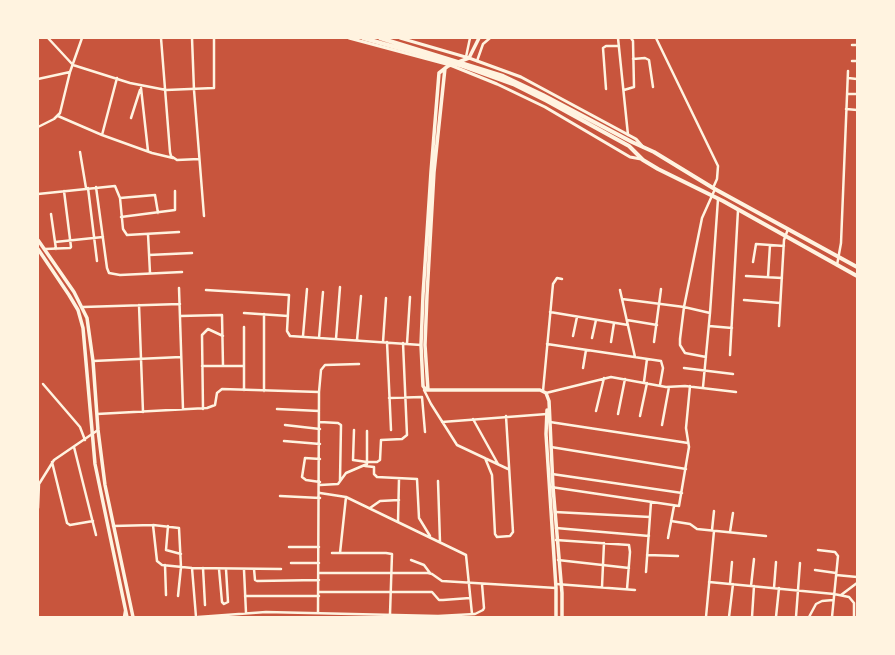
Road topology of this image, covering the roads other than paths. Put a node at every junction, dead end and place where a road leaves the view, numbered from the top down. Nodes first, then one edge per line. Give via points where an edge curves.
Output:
1 (48, 38) edge
2 (82, 38) edge
3 (161, 38) edge
4 (192, 38) edge
5 (214, 38) edge
6 (349, 38) edge
7 (363, 38) edge
8 (380, 38) edge
9 (400, 38) edge
10 (470, 38) edge
11 (479, 38) edge
12 (490, 38) edge
13 (618, 38) edge
14 (631, 38) edge
15 (656, 38) edge
16 (852, 45) dead end
17 (857, 45) edge
18 (619, 46) junction
19 (468, 57) junction
20 (633, 59) junction
21 (852, 60) dead end
22 (477, 61) junction
23 (857, 61) edge
24 (73, 65) junction
25 (450, 65) junction
26 (444, 68) junction
27 (848, 71) dead end
28 (70, 72) junction
29 (117, 78) junction
30 (847, 78) junction
31 (38, 79) edge
32 (857, 79) edge
33 (141, 87) junction
34 (653, 87) dead end
35 (606, 89) dead end
36 (166, 90) junction
37 (194, 90) junction
38 (624, 90) junction
39 (847, 94) junction
40 (857, 94) edge
41 (846, 109) junction
42 (857, 110) edge
43 (58, 116) junction
44 (131, 118) dead end
45 (38, 127) edge
46 (102, 135) junction
47 (628, 135) junction
48 (644, 148) junction
49 (80, 152) dead end
50 (148, 152) junction
51 (174, 158) junction
52 (199, 159) junction
53 (641, 159) junction
54 (96, 187) junction
55 (87, 188) junction
56 (714, 188) junction
57 (64, 191) junction
58 (175, 191) dead end
59 (38, 194) edge
60 (712, 196) junction
61 (120, 198) junction
62 (718, 199) junction
63 (738, 210) junction
64 (158, 213) junction
65 (51, 214) dead end
66 (204, 216) dead end
67 (121, 217) junction
68 (788, 228) junction
69 (179, 232) dead end
70 (148, 234) junction
71 (785, 236) junction
72 (103, 237) junction
73 (94, 238) junction
74 (38, 240) edge
75 (72, 240) junction
76 (55, 242) junction
77 (770, 245) junction
78 (784, 246) junction
79 (45, 249) junction
80 (56, 249) junction
81 (38, 250) edge
82 (192, 253) dead end
83 (149, 255) junction
84 (839, 257) junction
85 (97, 261) dead end
86 (753, 262) dead end
87 (837, 264) junction
88 (857, 267) edge
89 (182, 272) dead end
90 (150, 273) junction
91 (746, 276) dead end
92 (857, 276) edge
93 (768, 277) junction
94 (782, 278) junction
95 (562, 279) dead end
96 (340, 287) dead end
97 (179, 288) dead end
98 (307, 289) dead end
99 (661, 289) dead end
100 (206, 290) dead end
101 (620, 290) dead end
102 (323, 292) dead end
103 (360, 296) dead end
104 (410, 297) dead end
105 (386, 298) dead end
106 (622, 299) junction
107 (744, 300) dead end
108 (660, 303) junction
109 (780, 303) junction
110 (180, 304) junction
111 (139, 305) junction
112 (83, 307) junction
113 (684, 307) junction
114 (550, 312) junction
115 (244, 313) dead end
116 (710, 313) junction
117 (264, 314) junction
118 (180, 316) junction
119 (288, 316) junction
120 (576, 316) junction
121 (596, 320) junction
122 (627, 320) junction
123 (614, 323) junction
124 (628, 325) junction
125 (657, 325) junction
126 (709, 326) junction
127 (779, 326) dead end
128 (244, 327) dead end
129 (732, 328) junction
130 (223, 336) junction
131 (303, 336) junction
132 (573, 336) dead end
133 (319, 338) junction
134 (592, 338) dead end
135 (336, 339) junction
136 (357, 340) junction
137 (383, 342) junction
138 (387, 342) junction
139 (611, 342) dead end
140 (654, 342) dead end
141 (403, 343) junction
142 (407, 344) junction
143 (547, 344) junction
144 (422, 345) junction
145 (586, 350) junction
146 (730, 355) dead end
147 (181, 357) junction
148 (706, 357) junction
149 (141, 358) junction
150 (635, 358) junction
151 (647, 359) junction
152 (93, 360) junction
153 (359, 364) dead end
154 (202, 366) junction
155 (223, 366) junction
156 (244, 366) junction
157 (583, 368) dead end
158 (684, 368) dead end
159 (704, 370) junction
160 (733, 374) dead end
161 (604, 378) junction
162 (625, 379) junction
163 (645, 382) junction
164 (43, 384) dead end
165 (660, 386) junction
166 (690, 386) junction
167 (669, 387) junction
168 (703, 387) junction
169 (244, 390) junction
170 (426, 390) junction
171 (264, 391) junction
172 (319, 392) junction
173 (544, 392) junction
174 (736, 392) dead end
175 (406, 397) junction
176 (389, 398) junction
177 (548, 401) junction
178 (183, 409) junction
179 (203, 409) junction
180 (278, 409) dead end
181 (319, 410) junction
182 (596, 411) dead end
183 (143, 412) junction
184 (97, 414) junction
185 (547, 414) junction
186 (618, 414) dead end
187 (506, 416) junction
188 (640, 416) dead end
189 (473, 419) junction
190 (320, 422) junction
191 (442, 422) junction
192 (550, 422) junction
193 (285, 425) dead end
194 (662, 425) dead end
195 (320, 429) junction
196 (98, 430) junction
197 (354, 430) dead end
198 (391, 430) dead end
199 (367, 431) dead end
200 (425, 432) dead end
201 (92, 435) junction
202 (85, 440) junction
203 (284, 441) dead end
204 (688, 443) junction
205 (320, 444) junction
206 (548, 446) junction
207 (74, 447) junction
208 (485, 458) junction
209 (320, 459) junction
210 (52, 462) junction
211 (367, 462) junction
212 (498, 464) junction
213 (365, 466) junction
214 (686, 468) junction
215 (508, 469) junction
216 (552, 474) junction
217 (399, 479) junction
218 (340, 481) junction
219 (438, 481) dead end
220 (320, 484) junction
221 (551, 487) junction
222 (320, 493) junction
223 (682, 493) junction
224 (280, 496) dead end
225 (346, 497) junction
226 (320, 498) junction
227 (399, 500) junction
228 (651, 502) junction
229 (674, 506) junction
230 (38, 508) edge
231 (369, 508) junction
232 (714, 511) dead end
233 (554, 512) junction
234 (733, 513) dead end
235 (650, 517) junction
236 (93, 521) junction
237 (671, 521) junction
238 (398, 522) junction
239 (153, 525) junction
240 (113, 526) junction
241 (168, 526) junction
242 (556, 528) junction
243 (713, 531) junction
244 (730, 532) junction
245 (96, 535) dead end
246 (649, 536) junction
247 (766, 536) dead end
248 (430, 538) junction
249 (668, 538) dead end
250 (556, 540) junction
251 (440, 542) junction
252 (604, 543) junction
253 (289, 547) dead end
254 (319, 547) junction
255 (818, 550) dead end
256 (340, 553) junction
257 (181, 554) junction
258 (332, 554) dead end
259 (647, 555) junction
260 (678, 556) dead end
261 (754, 559) dead end
262 (411, 560) dead end
263 (558, 560) junction
264 (732, 562) dead end
265 (776, 562) dead end
266 (291, 563) dead end
267 (319, 563) junction
268 (800, 563) dead end
269 (165, 565) junction
270 (603, 565) junction
271 (181, 567) junction
272 (192, 568) junction
273 (203, 568) junction
274 (629, 568) junction
275 (219, 569) junction
276 (226, 569) junction
277 (244, 570) junction
278 (254, 570) junction
279 (281, 570) dead end
280 (816, 570) dead end
281 (646, 572) dead end
282 (319, 573) junction
283 (430, 573) junction
284 (392, 574) junction
285 (836, 574) junction
286 (857, 577) edge
287 (319, 580) junction
288 (709, 582) junction
289 (469, 583) junction
290 (857, 583) edge
291 (482, 584) junction
292 (561, 584) junction
293 (731, 584) junction
294 (556, 586) junction
295 (751, 586) junction
296 (754, 586) junction
297 (602, 587) junction
298 (774, 588) junction
299 (779, 588) junction
300 (627, 589) junction
301 (635, 590) dead end
302 (798, 590) junction
303 (319, 592) junction
304 (391, 593) junction
305 (834, 594) junction
306 (166, 595) dead end
307 (841, 595) junction
308 (178, 596) dead end
309 (245, 596) junction
310 (319, 596) junction
311 (470, 598) junction
312 (833, 600) junction
313 (205, 605) dead end
314 (318, 612) junction
315 (246, 613) junction
316 (390, 614) junction
317 (472, 614) junction
318 (125, 617) edge
319 (133, 617) edge
320 (197, 617) edge
321 (556, 617) edge
322 (562, 617) edge
323 (706, 617) edge
324 (729, 617) edge
325 (752, 617) edge
326 (776, 617) edge
327 (796, 617) edge
328 (809, 617) edge
329 (832, 617) edge
330 (854, 617) edge

1 - 24 street
2 - 24 street
3 - 36 street
4 - 37 street
5 - 37 street via 214,88
6 - 25 street
7 - 53 highway via 500,79 547,100 628,146
8 - 48 highway via 503,76 551,98
9 - 19 street
10 - 19 street
11 - 19 main road
12 - 22 street via 483,44
13 - 18 street
14 - 20 street
15 - 56 street via 718,166
16 - 17 street
18 - 35 street via 603,48
18 - 38 street
19 - 22 street
19 - 25 main road
20 - 34 street via 649,60
20 - 38 street via 634,87
21 - 23 street
22 - 47 street via 521,77
24 - 28 street
24 - 29 street
25 - 26 main road
25 - 53 street via 545,107 630,157
26 - 144 main road via 439,73 431,172
26 - 170 main road via 434,172 427,295
27 - 30 street
28 - 31 street
28 - 43 street
29 - 33 street
29 - 46 street
30 - 32 street
30 - 39 street
33 - 36 street
33 - 44 street
33 - 50 street
36 - 37 street
36 - 51 street via 170,152
37 - 52 street
38 - 47 street
39 - 40 street
39 - 41 street
41 - 42 street
41 - 84 street
43 - 45 street
43 - 46 street
46 - 50 street
47 - 48 street
48 - 56 highway
49 - 55 street
50 - 51 street
51 - 52 street
52 - 66 street
53 - 60 highway
54 - 55 street
54 - 61 street via 115,186
54 - 72 street
55 - 57 street
55 - 73 street
56 - 60 street
56 - 68 highway
57 - 59 street
57 - 75 street
58 - 64 street via 175,210
60 - 62 highway
60 - 113 street via 702,218
61 - 64 street via 155,195
61 - 67 street
62 - 63 highway
62 - 116 street
63 - 71 highway
63 - 129 street
64 - 67 street
65 - 76 street
67 - 70 street via 127,235
68 - 71 street
68 - 84 highway
69 - 70 street
70 - 83 street
71 - 78 street
71 - 87 highway
72 - 73 street
72 - 90 street via 109,274 115,276
73 - 75 street
73 - 85 street
74 - 79 main road
75 - 76 street
75 - 80 street via 70,248
76 - 80 street
77 - 78 street
77 - 86 street via 756,244
77 - 93 street
78 - 94 street
79 - 80 street
79 - 112 main road
81 - 201 main road via 70,295 81,318
82 - 83 street
83 - 90 street
84 - 87 street
84 - 88 highway
87 - 92 highway
89 - 90 street
91 - 93 street
93 - 94 street
94 - 109 street
95 - 114 street via 557,278 552,284
96 - 135 street
97 - 110 street
98 - 131 street
99 - 108 street
100 - 119 street via 288,295
101 - 106 street
102 - 133 street
103 - 136 street
104 - 142 street
105 - 137 street
106 - 108 street
106 - 122 street
107 - 109 street
108 - 113 street
108 - 125 street
109 - 127 street
110 - 111 street
110 - 118 street
111 - 112 street
111 - 149 street
112 - 152 main road via 89,328
113 - 116 street
113 - 148 street via 680,339 682,350 685,353
114 - 120 street
114 - 143 street
115 - 117 street
116 - 126 street
117 - 119 street
117 - 171 street
118 - 130 street via 222,316
118 - 147 street
119 - 131 street via 287,334
120 - 121 street
120 - 132 street
121 - 123 street
121 - 134 street
122 - 124 street
122 - 125 street
123 - 124 street
123 - 139 street
124 - 150 street
125 - 140 street
126 - 129 street
126 - 148 street
128 - 156 street
129 - 146 street
130 - 154 street via 208,329 203,333
130 - 155 street
131 - 133 street
133 - 135 street
135 - 136 street
136 - 137 street
137 - 138 street
138 - 141 street
138 - 176 street
141 - 142 street
141 - 175 street
142 - 144 street
143 - 145 street
143 - 173 street
144 - 170 main road via 422,374
145 - 150 street
145 - 157 street
147 - 149 street
147 - 178 street
148 - 159 street
149 - 152 street
149 - 183 street
150 - 151 street
151 - 163 street
151 - 165 street via 663,362
152 - 184 main road
153 - 172 street via 323,366
154 - 155 street
154 - 179 street
155 - 156 street
156 - 169 street
158 - 159 street
159 - 160 street
159 - 168 street
161 - 162 street
161 - 173 street
161 - 182 street
162 - 163 street
162 - 186 street
163 - 165 street
163 - 188 street
164 - 202 street via 80,427
165 - 167 street
166 - 167 street
166 - 168 street
166 - 204 street via 686,428
167 - 194 street
168 - 174 street
169 - 171 street
169 - 179 street via 219,390 215,405
170 - 173 main road
170 - 191 street
171 - 172 street
172 - 181 street
173 - 177 main road
175 - 176 street
175 - 200 street via 422,397
175 - 211 street via 407,435 402,439 381,440 380,460
176 - 198 street
177 - 185 main road
177 - 192 main road
178 - 179 street
178 - 183 street
180 - 181 street
181 - 190 street
183 - 184 street
184 - 196 main road
185 - 187 street
185 - 206 main road
187 - 189 street
187 - 215 street
189 - 191 street
189 - 212 street
190 - 195 street
190 - 218 street via 342,425
191 - 208 street via 457,445
192 - 204 street
192 - 206 main road
193 - 195 street
195 - 205 street
196 - 201 street
196 - 240 main road
197 - 211 street via 353,460
199 - 211 street
201 - 202 street
201 - 318 main road via 100,495
202 - 207 street
203 - 205 street
204 - 214 street
205 - 209 street
206 - 214 street
206 - 216 main road
206 - 221 main road
207 - 210 street
207 - 236 street
208 - 212 street
208 - 215 street via 492,475 495,534 498,537 512,534
209 - 220 street
209 - 220 street via 305,458 302,477
210 - 230 street via 39,484
210 - 236 street via 67,523 70,525
211 - 213 street
212 - 215 street
213 - 217 street via 374,467 374,474 377,477
213 - 218 street via 346,473
214 - 223 street
216 - 221 main road
216 - 223 street
217 - 227 street
217 - 248 street via 414,478 418,481 419,518
218 - 220 street via 335,485
219 - 251 street
220 - 222 street
221 - 228 street
221 - 233 main road
221 - 294 main road
222 - 225 street
222 - 226 street
223 - 229 street via 680,505
224 - 226 street
225 - 231 street
225 - 256 street
226 - 254 street
227 - 231 street via 380,501
227 - 238 street
228 - 229 street
228 - 235 street
229 - 237 street
231 - 238 street
232 - 243 street
233 - 235 street
233 - 242 main road
234 - 244 street
235 - 246 street
236 - 245 street
237 - 243 street
237 - 249 street
238 - 248 street
239 - 240 street
239 - 241 street
239 - 269 street via 157,561 158,564
240 - 319 main road
241 - 257 street via 177,527 181,531
241 - 257 street via 166,550
242 - 246 street
242 - 250 main road
243 - 244 street
243 - 288 street
244 - 247 street
246 - 259 street
248 - 251 street
250 - 252 street
250 - 263 main road
251 - 289 street via 466,555
252 - 270 street
252 - 274 street via 629,545
253 - 254 street
254 - 267 street
255 - 285 street via 838,554
256 - 258 street
256 - 284 street via 389,553 393,557
257 - 271 street
259 - 260 street
259 - 281 street
261 - 295 street
262 - 283 street via 424,566
263 - 270 street
263 - 292 main road
264 - 293 street
265 - 298 street
266 - 267 street
267 - 282 street
268 - 302 street
269 - 271 street
269 - 306 street
270 - 274 street
270 - 297 street
271 - 272 street
271 - 308 street
272 - 273 street
272 - 320 street
273 - 275 street
273 - 313 street
274 - 300 street
275 - 276 street
275 - 276 street via 224,604 228,602
276 - 277 street
277 - 278 street
277 - 309 street
278 - 279 street
278 - 287 street via 257,581
280 - 285 street
282 - 284 street
282 - 287 street
283 - 284 street
283 - 289 street via 442,581
284 - 304 street
285 - 286 street
285 - 305 street
287 - 303 street
288 - 293 street
288 - 323 street
289 - 291 street
289 - 311 street
290 - 307 street
291 - 294 street
291 - 317 street via 484,608 480,613
292 - 294 street
292 - 297 street
292 - 322 main road
293 - 295 street
293 - 324 street
294 - 321 main road
295 - 296 street
296 - 298 street
296 - 325 street
297 - 300 street
298 - 299 street
299 - 302 street
299 - 326 street
300 - 301 street
302 - 305 street
302 - 327 street
303 - 304 street
303 - 310 street
304 - 311 street via 432,592 439,600
304 - 316 street
305 - 307 street
305 - 312 street
307 - 330 street via 853,600
309 - 310 street
309 - 315 street
310 - 314 street
311 - 317 street
312 - 328 street via 816,604
312 - 329 street
314 - 315 street
314 - 316 street
315 - 320 street
316 - 317 street

